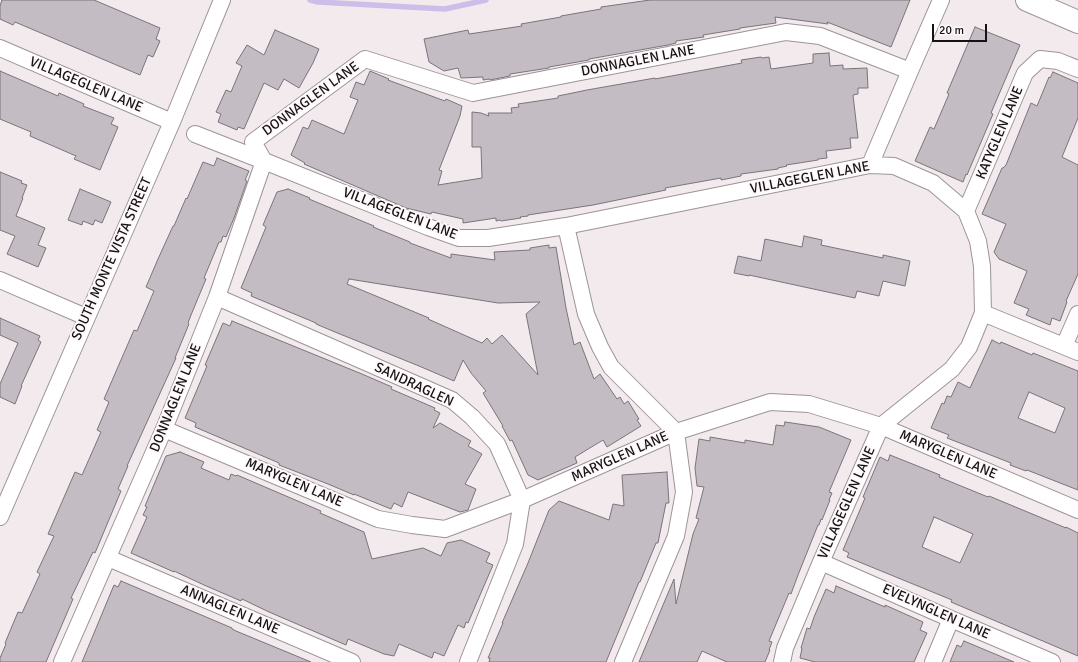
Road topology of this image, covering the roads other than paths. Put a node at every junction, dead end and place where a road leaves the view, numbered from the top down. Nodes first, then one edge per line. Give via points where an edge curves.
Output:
1 (222, 0) edge
2 (941, 0) edge
3 (1027, 0) edge
4 (1078, 22) edge
5 (0, 48) edge
6 (1078, 69) edge
7 (910, 71) junction
8 (172, 122) junction
9 (195, 134) dead end
10 (264, 161) junction
11 (870, 165) junction
12 (966, 211) junction
13 (566, 226) junction
14 (0, 280) edge
15 (217, 297) junction
16 (983, 313) junction
17 (1078, 314) edge
18 (86, 317) junction
19 (1071, 349) edge
20 (881, 426) junction
21 (164, 429) junction
22 (676, 432) junction
23 (522, 500) junction
24 (1078, 510) edge
25 (0, 517) edge
26 (108, 558) junction
27 (821, 562) junction
28 (951, 619) junction
29 (62, 662) edge
30 (352, 662) edge
31 (468, 662) edge
32 (623, 662) edge
33 (782, 662) edge
34 (932, 662) edge
35 (1052, 662) edge

1 - 8 street, SOUTH MONTE VISTA STREET
2 - 7 street
3 - 4 main road
5 - 8 street, VILLAGEGLEN LANE
6 - 12 street, KATYGLEN LANE via 1058,61 1040,59 1025,73
7 - 10 street, DONNAGLEN LANE via 820,36 786,32 473,93 365,59 253,142
7 - 11 street
8 - 18 street, SOUTH MONTE VISTA STREET
9 - 10 street, VILLAGEGLEN LANE
10 - 13 street, VILLAGEGLEN LANE via 459,238 488,238
10 - 15 street, DONNAGLEN LANE
11 - 12 street, VILLAGEGLEN LANE via 894,166 933,183
11 - 13 street, VILLAGEGLEN LANE
12 - 16 street, VILLAGEGLEN LANE via 978,240 982,266
13 - 22 street via 586,314 600,347 611,367
14 - 18 street
15 - 21 street, DONNAGLEN LANE
15 - 23 street, SANDRAGLEN via 452,400 497,444
16 - 19 street
16 - 20 street, VILLAGEGLEN LANE via 969,347 952,369
17 - 19 street
18 - 25 street, SOUTH MONTE VISTA STREET
20 - 22 street, MARYGLEN LANE via 809,404 770,402
20 - 24 street, MARYGLEN LANE
20 - 27 street, VILLAGEGLEN LANE
21 - 23 street, MARYGLEN LANE via 378,519 412,526 445,529
21 - 26 street, DONNAGLEN LANE
22 - 23 street, MARYGLEN LANE
22 - 32 street via 684,492 676,536
23 - 31 street via 515,544
26 - 29 street, DONNAGLEN LANE
26 - 30 street, ANNAGLEN LANE
27 - 28 street, EVELYNGLEN LANE
27 - 33 street, VILLAGEGLEN LANE
28 - 34 street
28 - 35 street, EVELYNGLEN LANE

